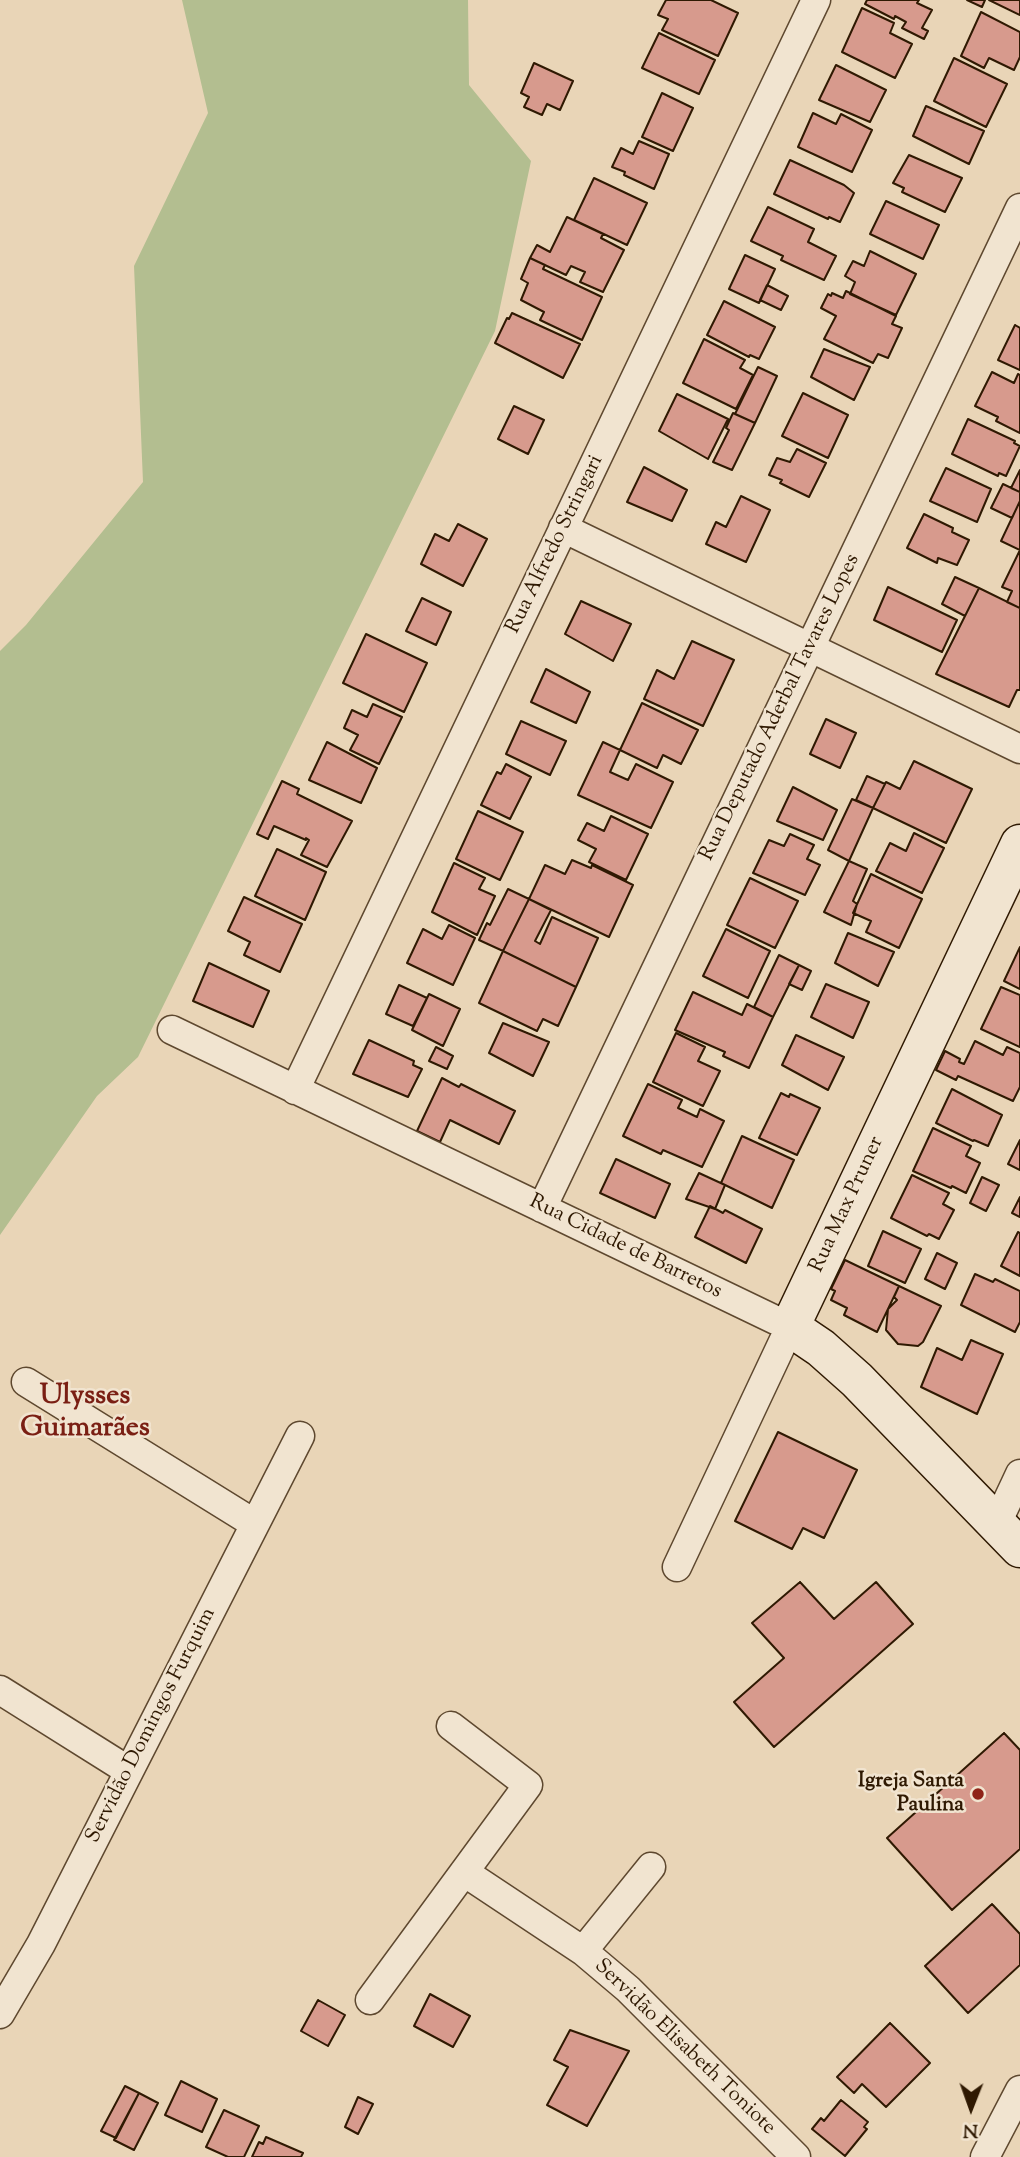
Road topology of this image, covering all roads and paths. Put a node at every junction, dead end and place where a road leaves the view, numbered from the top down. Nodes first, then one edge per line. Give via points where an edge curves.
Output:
1 (816, 0) edge
2 (1020, 208) edge
3 (564, 528) junction
4 (810, 648) junction
5 (1020, 750) edge
6 (1020, 844) edge
7 (172, 1030) dead end
8 (295, 1090) junction
9 (542, 1208) junction
10 (790, 1327) junction
11 (26, 1382) dead end
12 (300, 1436) dead end
13 (1020, 1474) edge
14 (255, 1524) junction
15 (1008, 1535) edge
16 (677, 1567) dead end
17 (0, 1690) edge
18 (451, 1726) dead end
19 (129, 1770) junction
20 (651, 1867) dead end
21 (464, 1872) junction
22 (583, 1951) junction
23 (370, 2000) dead end
24 (0, 2014) edge
25 (1020, 2090) edge
26 (796, 2157) edge
27 (985, 2157) edge

1 - 3 street, Rua Alfredo Stringari
2 - 4 street, Rua Deputado Aderbal Tavares Lopes
3 - 4 street
3 - 8 street, Rua Alfredo Stringari
4 - 5 street
4 - 9 street, Rua Deputado Aderbal Tavares Lopes
6 - 10 street, Rua Max Pruner
7 - 8 street, Rua Cidade de Barretos
8 - 9 street, Rua Cidade de Barretos
9 - 10 street, Rua Cidade de Barretos
10 - 15 street, Rua Cidade de Barretos via 857,1380
10 - 16 street, Rua Max Pruner
11 - 14 street
12 - 14 street, Servidão Domingos Furquim
13 - 15 street
14 - 19 street, Servidão Domingos Furquim
17 - 19 street
18 - 21 street via 528,1785
19 - 24 street, Servidão Domingos Furquim via 41,1944
20 - 22 street
21 - 22 street, Servidão Elisabeth Toniote
21 - 23 street
22 - 26 street, Servidão Elisabeth Toniote via 638,1998
25 - 27 street

